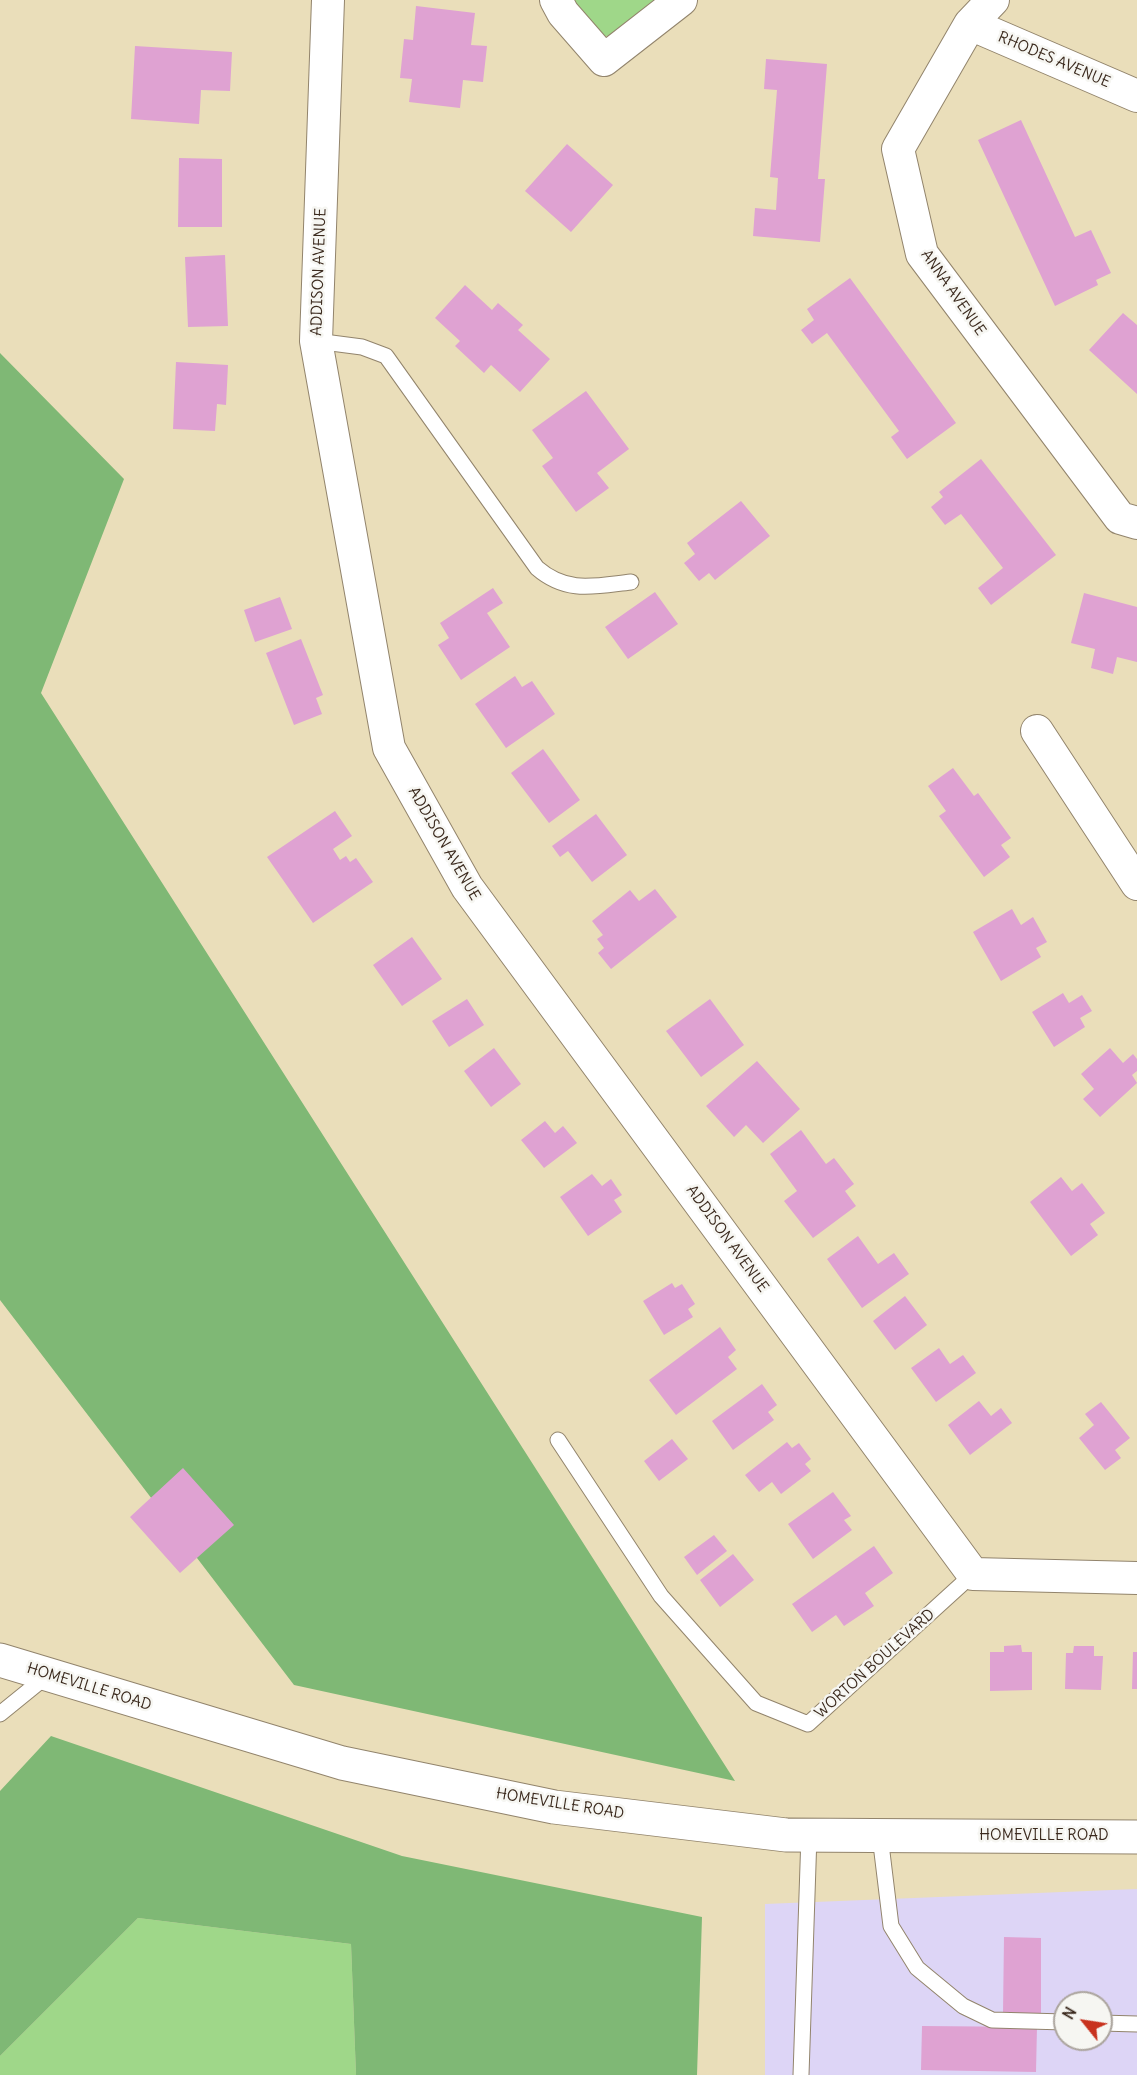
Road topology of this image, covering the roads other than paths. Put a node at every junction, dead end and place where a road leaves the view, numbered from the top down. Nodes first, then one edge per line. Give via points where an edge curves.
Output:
1 (328, 0) edge
2 (556, 0) edge
3 (681, 0) edge
4 (993, 0) edge
5 (970, 24) junction
6 (1137, 96) edge
7 (316, 341) junction
8 (1137, 523) edge
9 (631, 582) dead end
10 (1037, 731) dead end
11 (1137, 884) edge
12 (558, 1440) dead end
13 (974, 1574) junction
14 (1137, 1578) edge
15 (0, 1660) edge
16 (48, 1675) junction
17 (0, 1714) edge
18 (809, 1835) junction
19 (880, 1836) junction
20 (1137, 1837) edge
21 (1053, 2022) edge
22 (1113, 2023) edge
23 (1137, 2024) edge
24 (801, 2075) edge

1 - 7 street, ADDISON AVENUE
2 - 3 street via 604,60
4 - 5 street, ANNA AVENUE
5 - 6 street, RHODES AVENUE
5 - 8 street, ANNA AVENUE via 898,149 922,254 1120,518
7 - 9 lane via 362,347 386,356 537,568 550,579 587,587
7 - 13 street, ADDISON AVENUE via 389,748 467,887
10 - 11 street
12 - 13 lane, WORTON BOULEVARD via 661,1596 756,1703 808,1724
13 - 14 street
15 - 16 street, HOMEVILLE ROAD
16 - 17 lane
16 - 18 street, HOMEVILLE ROAD via 354,1765 554,1807
18 - 19 street, HOMEVILLE ROAD
18 - 24 lane
19 - 20 street, HOMEVILLE ROAD
19 - 21 lane via 891,1926 917,1968 963,2006 992,2020
22 - 23 lane

